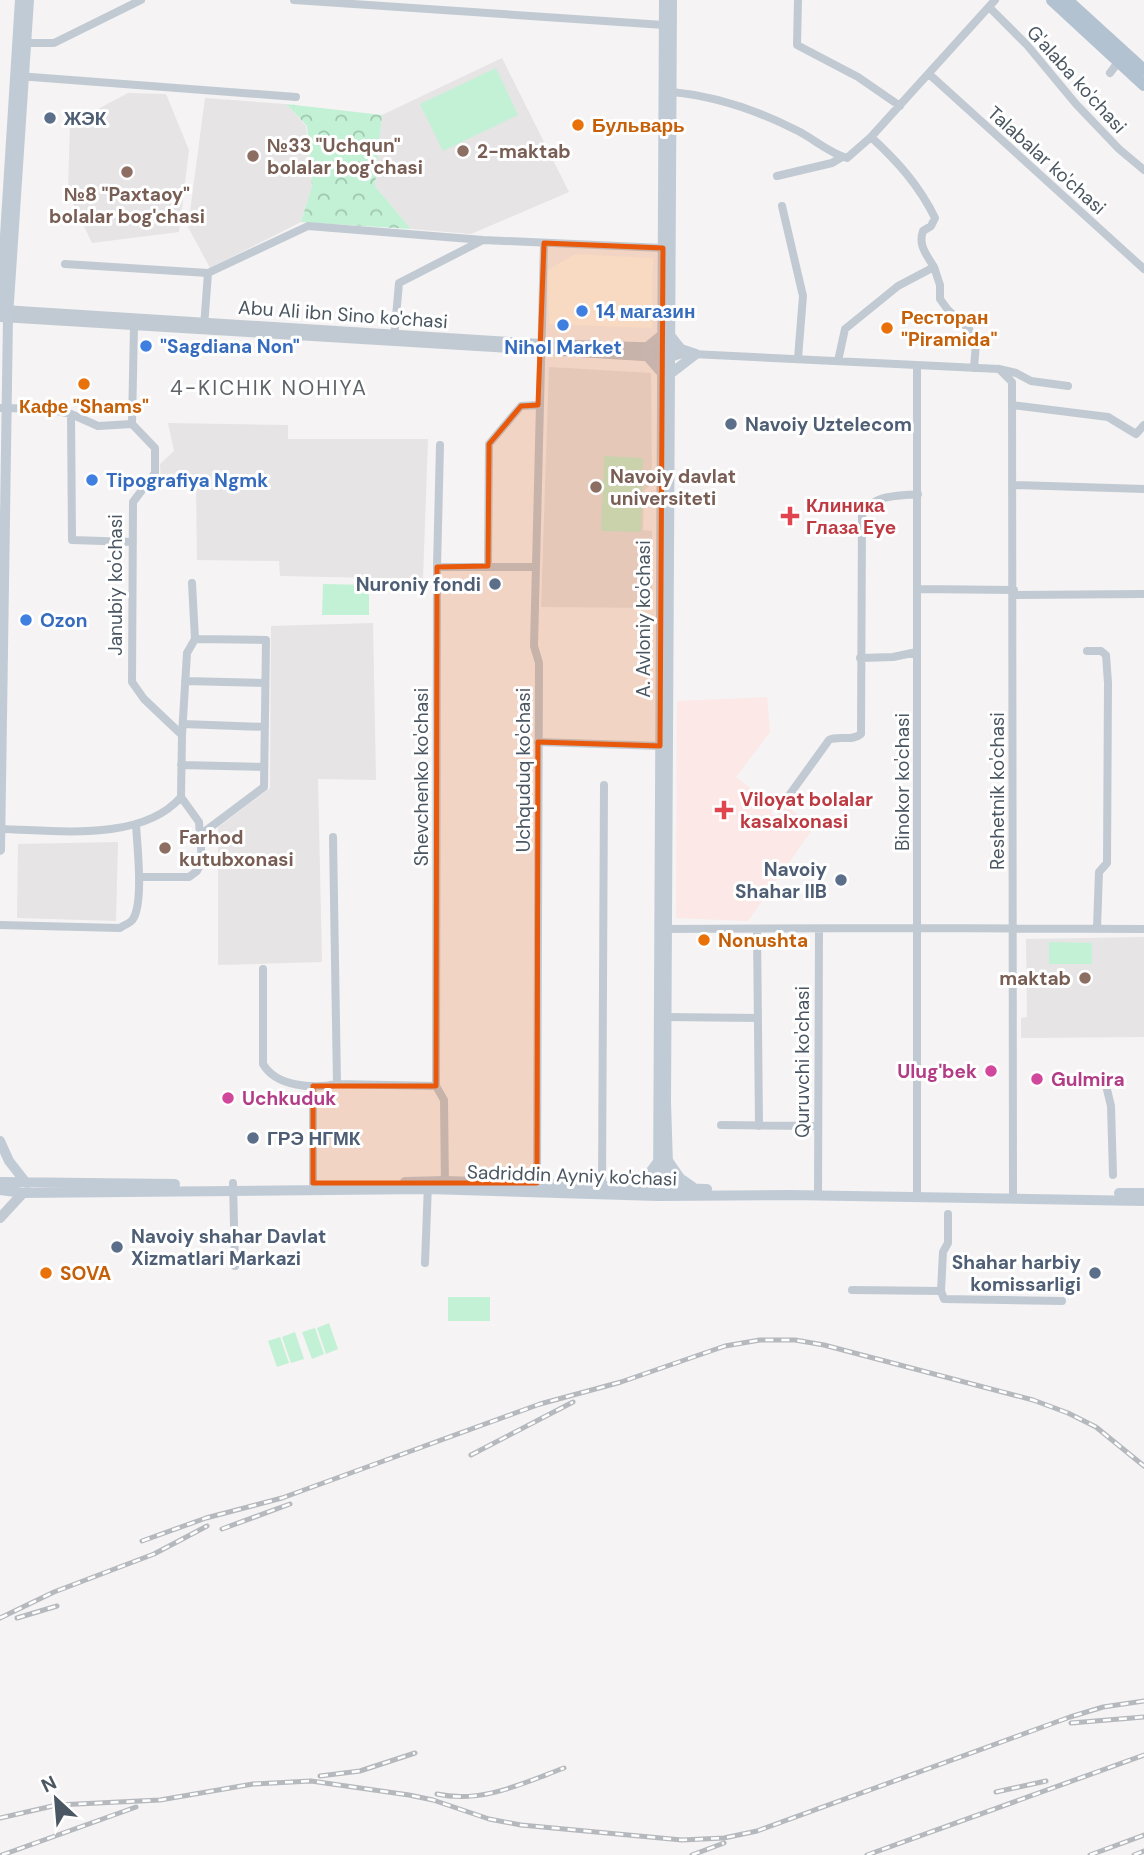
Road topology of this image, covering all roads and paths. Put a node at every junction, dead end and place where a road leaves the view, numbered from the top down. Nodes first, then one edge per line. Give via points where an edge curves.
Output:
1 (20, 0) edge
2 (29, 0) edge
3 (141, 0) edge
4 (294, 0) edge
5 (664, 0) edge
6 (672, 0) edge
7 (798, 0) edge
8 (1052, 0) edge
9 (1068, 0) edge
10 (992, 3) edge
11 (664, 25) junction
12 (21, 43) junction
13 (1119, 61) junction
14 (1144, 70) edge
15 (1110, 73) dead end
16 (929, 74) junction
17 (15, 75) junction
18 (1144, 85) edge
19 (672, 92) junction
20 (296, 97) dead end
21 (900, 106) junction
22 (871, 137) junction
23 (842, 157) junction
24 (5, 163) edge
25 (1144, 170) edge
26 (777, 176) dead end
27 (782, 206) dead end
28 (483, 240) junction
29 (544, 243) junction
30 (663, 248) junction
31 (65, 264) dead end
32 (934, 267) junction
33 (1144, 269) edge
34 (208, 274) junction
35 (3, 313) edge
36 (134, 326) junction
37 (204, 326) junction
38 (666, 334) junction
39 (394, 338) junction
40 (541, 347) junction
41 (647, 352) junction
42 (666, 352) junction
43 (682, 353) joint
44 (696, 354) junction
45 (798, 358) junction
46 (838, 361) junction
47 (918, 366) junction
48 (974, 368) junction
49 (999, 369) junction
50 (666, 374) junction
51 (1068, 386) dead end
52 (538, 405) junction
53 (1012, 405) junction
54 (4, 408) edge
55 (71, 414) junction
56 (132, 424) junction
57 (1144, 425) edge
58 (440, 445) dead end
59 (1013, 485) junction
60 (1144, 489) edge
61 (918, 494) junction
62 (133, 542) junction
63 (488, 566) junction
64 (437, 567) junction
65 (536, 567) junction
66 (192, 583) dead end
67 (918, 589) junction
68 (1014, 593) junction
69 (1144, 594) edge
70 (195, 639) junction
71 (1087, 651) dead end
72 (918, 652) junction
73 (860, 658) junction
74 (186, 681) junction
75 (265, 683) junction
76 (183, 724) junction
77 (265, 727) junction
78 (182, 735) junction
79 (538, 742) junction
80 (660, 746) junction
81 (181, 765) junction
82 (264, 767) junction
83 (604, 785) dead end
84 (181, 797) junction
85 (785, 801) dead end
86 (136, 824) junction
87 (0, 829) edge
88 (200, 835) junction
89 (333, 838) dead end
90 (0, 850) edge
91 (139, 877) junction
92 (0, 925) edge
93 (916, 928) junction
94 (1097, 928) junction
95 (663, 929) junction
96 (757, 929) junction
97 (819, 929) junction
98 (1013, 929) junction
99 (1144, 929) edge
100 (263, 970) dead end
101 (666, 1017) junction
102 (758, 1018) junction
103 (1103, 1073) dead end
104 (337, 1084) junction
105 (313, 1086) junction
106 (436, 1086) junction
107 (722, 1125) dead end
108 (760, 1126) junction
109 (818, 1126) junction
110 (0, 1141) edge
111 (663, 1161) junction
112 (1113, 1175) dead end
113 (0, 1182) edge
114 (428, 1185) junction
115 (445, 1185) junction
116 (233, 1186) junction
117 (313, 1186) junction
118 (537, 1187) junction
119 (630, 1187) junction
120 (25, 1188) junction
121 (696, 1188) junction
122 (0, 1190) edge
123 (602, 1190) junction
124 (664, 1192) junction
125 (818, 1193) junction
126 (1144, 1193) edge
127 (917, 1194) junction
128 (1013, 1196) junction
129 (1144, 1201) edge
130 (948, 1214) dead end
131 (0, 1218) edge
132 (425, 1263) dead end
133 (234, 1266) dead end
134 (852, 1290) dead end
135 (941, 1292) junction
136 (1062, 1301) dead end

1 - 12 main road
2 - 12 main road
3 - 12 street via 54,43
4 - 11 street
5 - 11 main road, A. Avloniy ko'chasi
6 - 19 main road, A. Avloniy ko'chasi
7 - 21 street via 797,45 858,77
8 - 13 main road
9 - 14 main road
10 - 16 street
10 - 25 street, G'alaba ko'chasi via 1076,104
11 - 30 main road, A. Avloniy ko'chasi
12 - 17 main road
12 - 35 main road
13 - 15 street
13 - 18 main road
16 - 21 street
16 - 33 street, Talabalar ko'chasi
17 - 20 street
17 - 24 main road
19 - 23 street via 738,106 798,130
19 - 38 main road, A. Avloniy ko'chasi
21 - 22 street
22 - 23 street via 852,155
22 - 32 street via 911,178 931,209 935,218 920,239
23 - 26 street
24 - 35 main road
27 - 45 street via 803,296
28 - 29 street
28 - 34 street via 309,226
28 - 39 street via 400,283
29 - 30 street
29 - 40 street, Uchquduq ko'chasi
30 - 38 main road, A. Avloniy ko'chasi
31 - 34 street
32 - 46 street via 898,286 845,329
32 - 48 street via 940,299 970,329 976,343
34 - 37 street
35 - 36 street, Abu Ali ibn Sino ko'chasi
35 - 37 street, Abu Ali ibn Sino ko'chasi
35 - 54 main road
36 - 37 street, Abu Ali ibn Sino ko'chasi
36 - 56 street
37 - 39 street, Abu Ali ibn Sino ko'chasi
38 - 41 main road
38 - 42 main road, A. Avloniy ko'chasi
38 - 44 main road via 681,349
39 - 40 street, Abu Ali ibn Sino ko'chasi
40 - 41 street, Abu Ali ibn Sino ko'chasi
40 - 52 street, Uchquduq ko'chasi
41 - 42 street, Abu Ali ibn Sino ko'chasi
41 - 50 main road
42 - 43 street, Abu Ali ibn Sino ko'chasi
42 - 50 main road, A. Avloniy ko'chasi
43 - 44 street, Abu Ali ibn Sino ko'chasi
44 - 45 street, Abu Ali ibn Sino ko'chasi
44 - 50 main road
45 - 46 street, Abu Ali ibn Sino ko'chasi
46 - 47 street, Abu Ali ibn Sino ko'chasi
47 - 48 street, Abu Ali ibn Sino ko'chasi
47 - 61 street, Binokor ko'chasi
48 - 49 street, Abu Ali ibn Sino ko'chasi
49 - 51 street, Abu Ali ibn Sino ko'chasi via 1031,381
49 - 53 street, Reshetnik ko'chasi via 1012,382
50 - 80 main road, A. Avloniy ko'chasi
50 - 95 main road, A. Avloniy ko'chasi
52 - 63 street via 520,407 489,444
52 - 65 street, Uchquduq ko'chasi
53 - 57 street via 1108,417 1136,434
53 - 59 street, Reshetnik ko'chasi
54 - 55 street
54 - 87 main road
55 - 56 street via 98,426
55 - 62 street via 72,540
56 - 62 street, Janubiy ko'chasi via 155,448 155,473 133,502
58 - 64 street, Shevchenko ko'chasi
59 - 60 street
59 - 68 street, Reshetnik ko'chasi
61 - 67 street, Binokor ko'chasi
61 - 73 street via 881,498 862,515
62 - 78 street, Janubiy ko'chasi via 132,682
63 - 64 street
63 - 65 street
64 - 106 street, Shevchenko ko'chasi
65 - 79 street, Uchquduq ko'chasi
66 - 70 street
67 - 68 street
67 - 72 street, Binokor ko'chasi
68 - 69 street
68 - 98 street, Reshetnik ko'chasi
70 - 74 street via 187,653
70 - 75 street via 265,640
71 - 94 street via 1106,655 1108,683 1107,863 1099,872
72 - 73 street
72 - 93 street, Binokor ko'chasi
73 - 85 street via 860,734 829,740
74 - 75 street
74 - 76 street
75 - 77 street
76 - 77 street
76 - 78 street
77 - 82 street
78 - 81 street
79 - 80 street
79 - 118 street, Uchquduq ko'chasi
80 - 95 main road, A. Avloniy ko'chasi
81 - 82 street
81 - 84 street
82 - 88 street via 264,787
83 - 123 street
84 - 86 street via 172,808
84 - 88 street via 200,822
86 - 87 street via 105,830
86 - 91 street
87 - 90 main road
88 - 91 street via 202,861 189,877
89 - 104 street
91 - 92 street via 133,920 120,928
93 - 97 street
93 - 98 street
93 - 127 street, Binokor ko'chasi
94 - 98 street
94 - 99 street
95 - 96 street
95 - 101 main road, A. Avloniy ko'chasi
95 - 111 main road, A. Avloniy ko'chasi
96 - 97 street
96 - 102 street
97 - 109 street, Quruvchi ko'chasi
98 - 128 street, Reshetnik ko'chasi
100 - 105 street via 262,1064 294,1086
101 - 102 street
101 - 111 main road, A. Avloniy ko'chasi
102 - 108 street
103 - 112 street via 1111,1105
104 - 105 street
104 - 106 street
105 - 117 street
106 - 115 street, Shevchenko ko'chasi via 444,1100
107 - 108 street
108 - 109 street
109 - 125 street, Quruvchi ko'chasi
110 - 120 main road
111 - 119 main road
111 - 121 main road
111 - 124 main road, A. Avloniy ko'chasi
113 - 120 main road, Sadriddin Ayniy ko'chasi
114 - 115 main road, Sadriddin Ayniy ko'chasi
114 - 117 main road, Sadriddin Ayniy ko'chasi
114 - 132 street
115 - 118 main road, Sadriddin Ayniy ko'chasi
116 - 117 main road, Sadriddin Ayniy ko'chasi
116 - 120 main road, Sadriddin Ayniy ko'chasi
116 - 133 street
118 - 123 main road, Sadriddin Ayniy ko'chasi
119 - 123 main road, Sadriddin Ayniy ko'chasi
119 - 124 main road, Sadriddin Ayniy ko'chasi
120 - 122 main road, Sadriddin Ayniy ko'chasi
120 - 131 street
121 - 124 main road, Sadriddin Ayniy ko'chasi
121 - 125 main road, Sadriddin Ayniy ko'chasi
123 - 124 main road, Sadriddin Ayniy ko'chasi
124 - 125 main road, Sadriddin Ayniy ko'chasi
125 - 127 main road, Sadriddin Ayniy ko'chasi
126 - 128 main road, Sadriddin Ayniy ko'chasi
127 - 128 main road, Sadriddin Ayniy ko'chasi
128 - 129 main road, Sadriddin Ayniy ko'chasi
130 - 135 street
134 - 135 street
135 - 136 street via 944,1299

